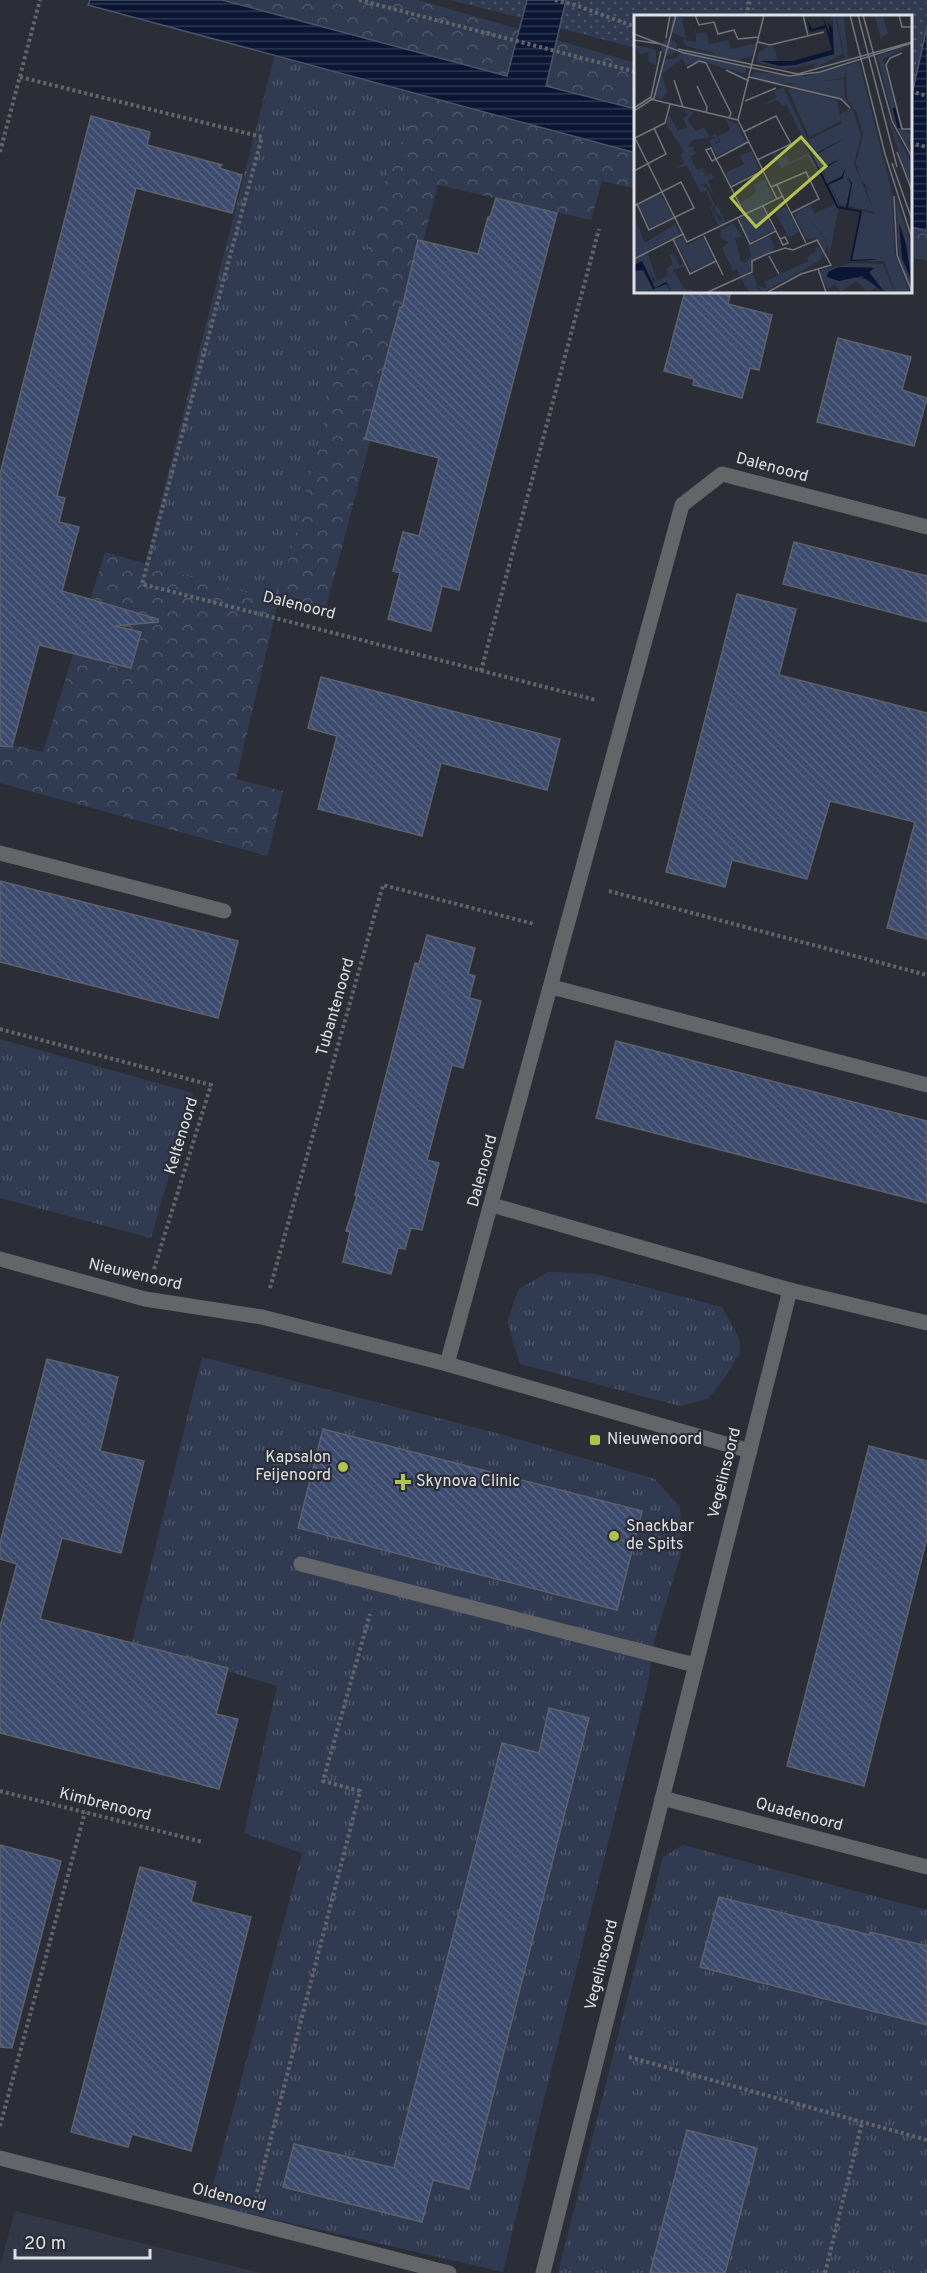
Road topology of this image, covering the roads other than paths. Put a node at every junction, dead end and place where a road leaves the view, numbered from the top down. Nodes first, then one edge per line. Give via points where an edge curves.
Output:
1 (927, 527) edge
2 (0, 854) edge
3 (224, 911) dead end
4 (552, 987) junction
5 (927, 1085) edge
6 (492, 1205) junction
7 (0, 1259) edge
8 (790, 1290) junction
9 (927, 1323) edge
10 (447, 1364) junction
11 (750, 1451) junction
12 (302, 1564) dead end
13 (695, 1665) junction
14 (662, 1798) junction
15 (927, 1867) edge
16 (0, 2158) edge
17 (449, 2273) edge
18 (543, 2273) edge

1 - 4 street, Dalenoord via 722,474 682,506
2 - 3 street
4 - 5 street
4 - 6 street, Dalenoord
6 - 8 street
6 - 10 street, Dalenoord
7 - 10 street, Nieuwenoord via 145,1299 262,1317
8 - 9 street
8 - 11 street, Vegelinsoord
10 - 11 street, Nieuwenoord
11 - 13 street, Vegelinsoord
12 - 13 street
13 - 14 street, Vegelinsoord
14 - 15 street, Quadenoord
14 - 18 street, Vegelinsoord
16 - 17 street, Oldenoord

